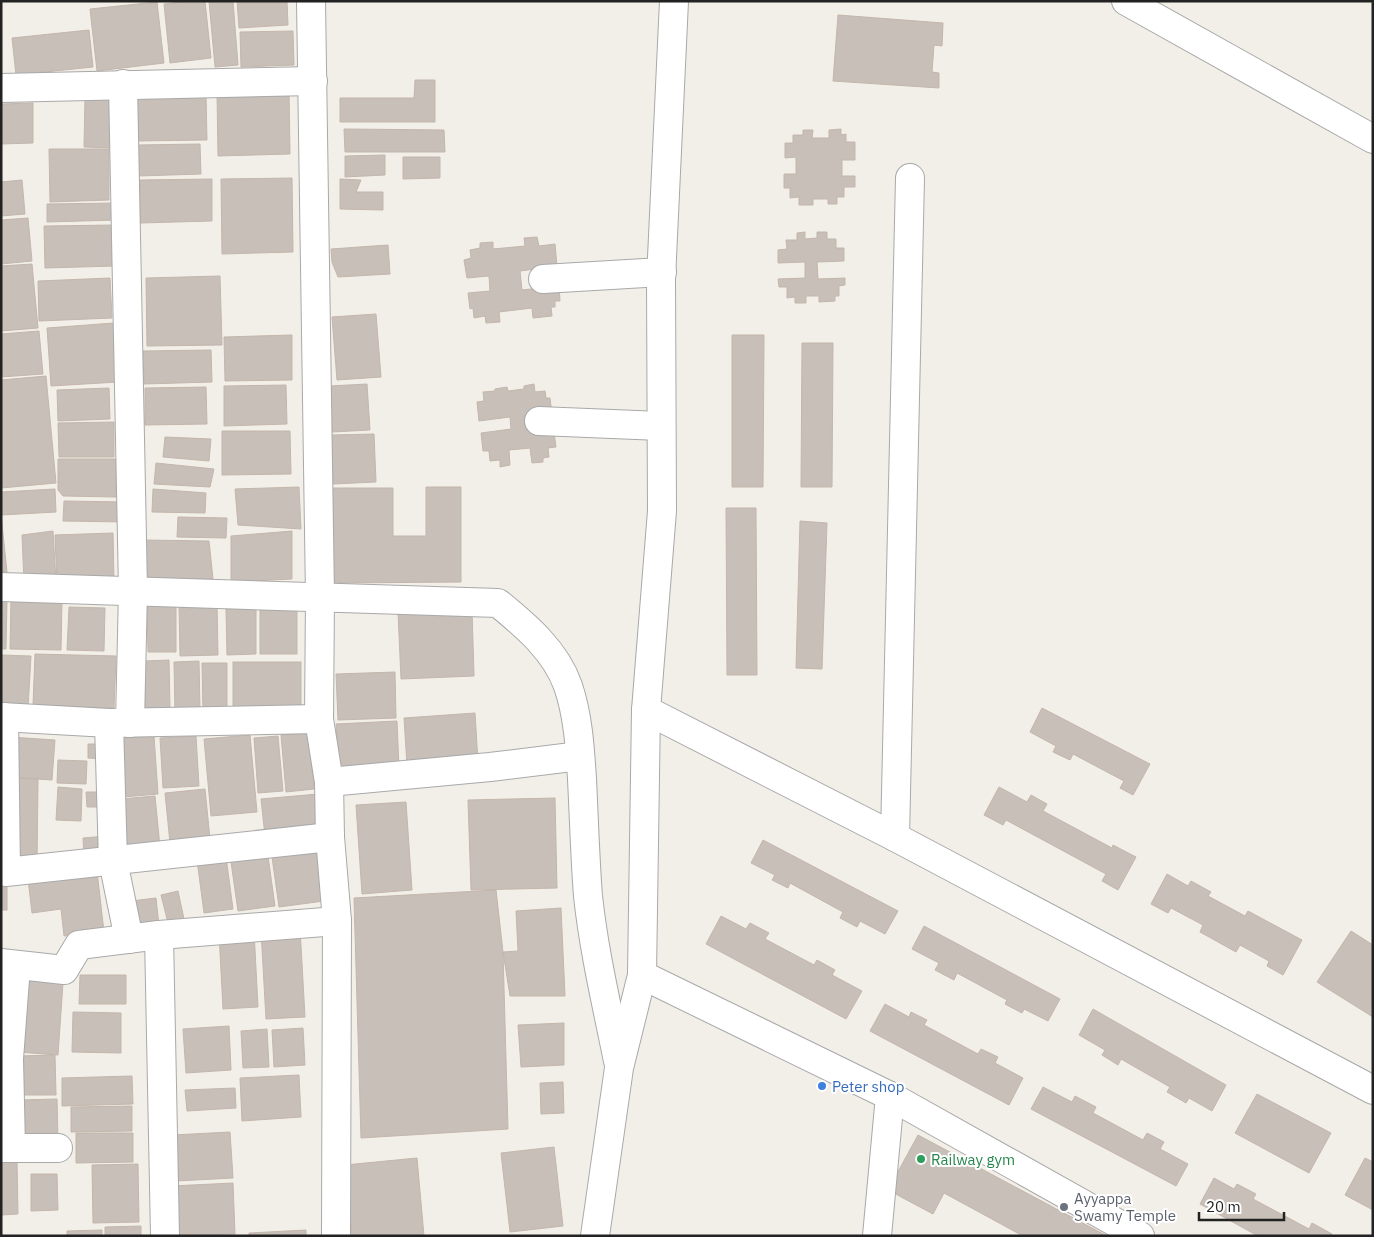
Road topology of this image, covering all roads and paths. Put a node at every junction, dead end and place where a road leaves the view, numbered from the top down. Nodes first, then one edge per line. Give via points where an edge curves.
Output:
1 (311, 1) edge
2 (674, 1) edge
3 (1126, 1) edge
4 (313, 81) junction
5 (123, 84) junction
6 (1, 88) edge
7 (1373, 139) edge
8 (910, 178) dead end
9 (662, 272) junction
10 (543, 280) dead end
11 (539, 421) dead end
12 (661, 426) junction
13 (1, 587) edge
14 (133, 590) junction
15 (320, 597) junction
16 (646, 710) junction
17 (2, 717) edge
18 (319, 719) junction
19 (119, 723) junction
20 (580, 756) junction
21 (329, 782) junction
22 (330, 837) junction
23 (895, 837) junction
24 (113, 861) junction
25 (337, 921) junction
26 (159, 935) junction
27 (128, 939) junction
28 (8, 965) edge
29 (642, 975) junction
30 (5, 1059) edge
31 (619, 1068) junction
32 (1373, 1090) edge
33 (890, 1096) junction
34 (6, 1148) edge
35 (58, 1148) dead end
36 (165, 1236) edge
37 (336, 1236) edge
38 (595, 1236) edge
39 (877, 1236) edge
40 (1140, 1236) edge

1 - 4 street
2 - 9 street
3 - 7 street
4 - 5 street
4 - 15 street
5 - 6 street
5 - 14 street
8 - 23 street
9 - 10 street
9 - 12 street
11 - 12 street
12 - 16 street via 662,512
13 - 14 street
14 - 15 street
14 - 19 street
15 - 18 street
15 - 20 street via 498,603 528,627 556,661 568,685 577,723
16 - 23 street
16 - 29 street
17 - 19 street
17 - 24 street via 6,872
18 - 19 street
18 - 21 street
19 - 24 street
20 - 21 street
20 - 31 street via 588,896 595,949
21 - 22 street
22 - 24 street
22 - 25 street
23 - 32 street
24 - 27 street
25 - 26 street
25 - 37 street
26 - 27 street
26 - 36 street
27 - 28 street via 80,944 64,970
28 - 30 street
29 - 31 street
29 - 33 street
30 - 34 street
31 - 38 street
33 - 39 street
33 - 40 street
34 - 35 street

